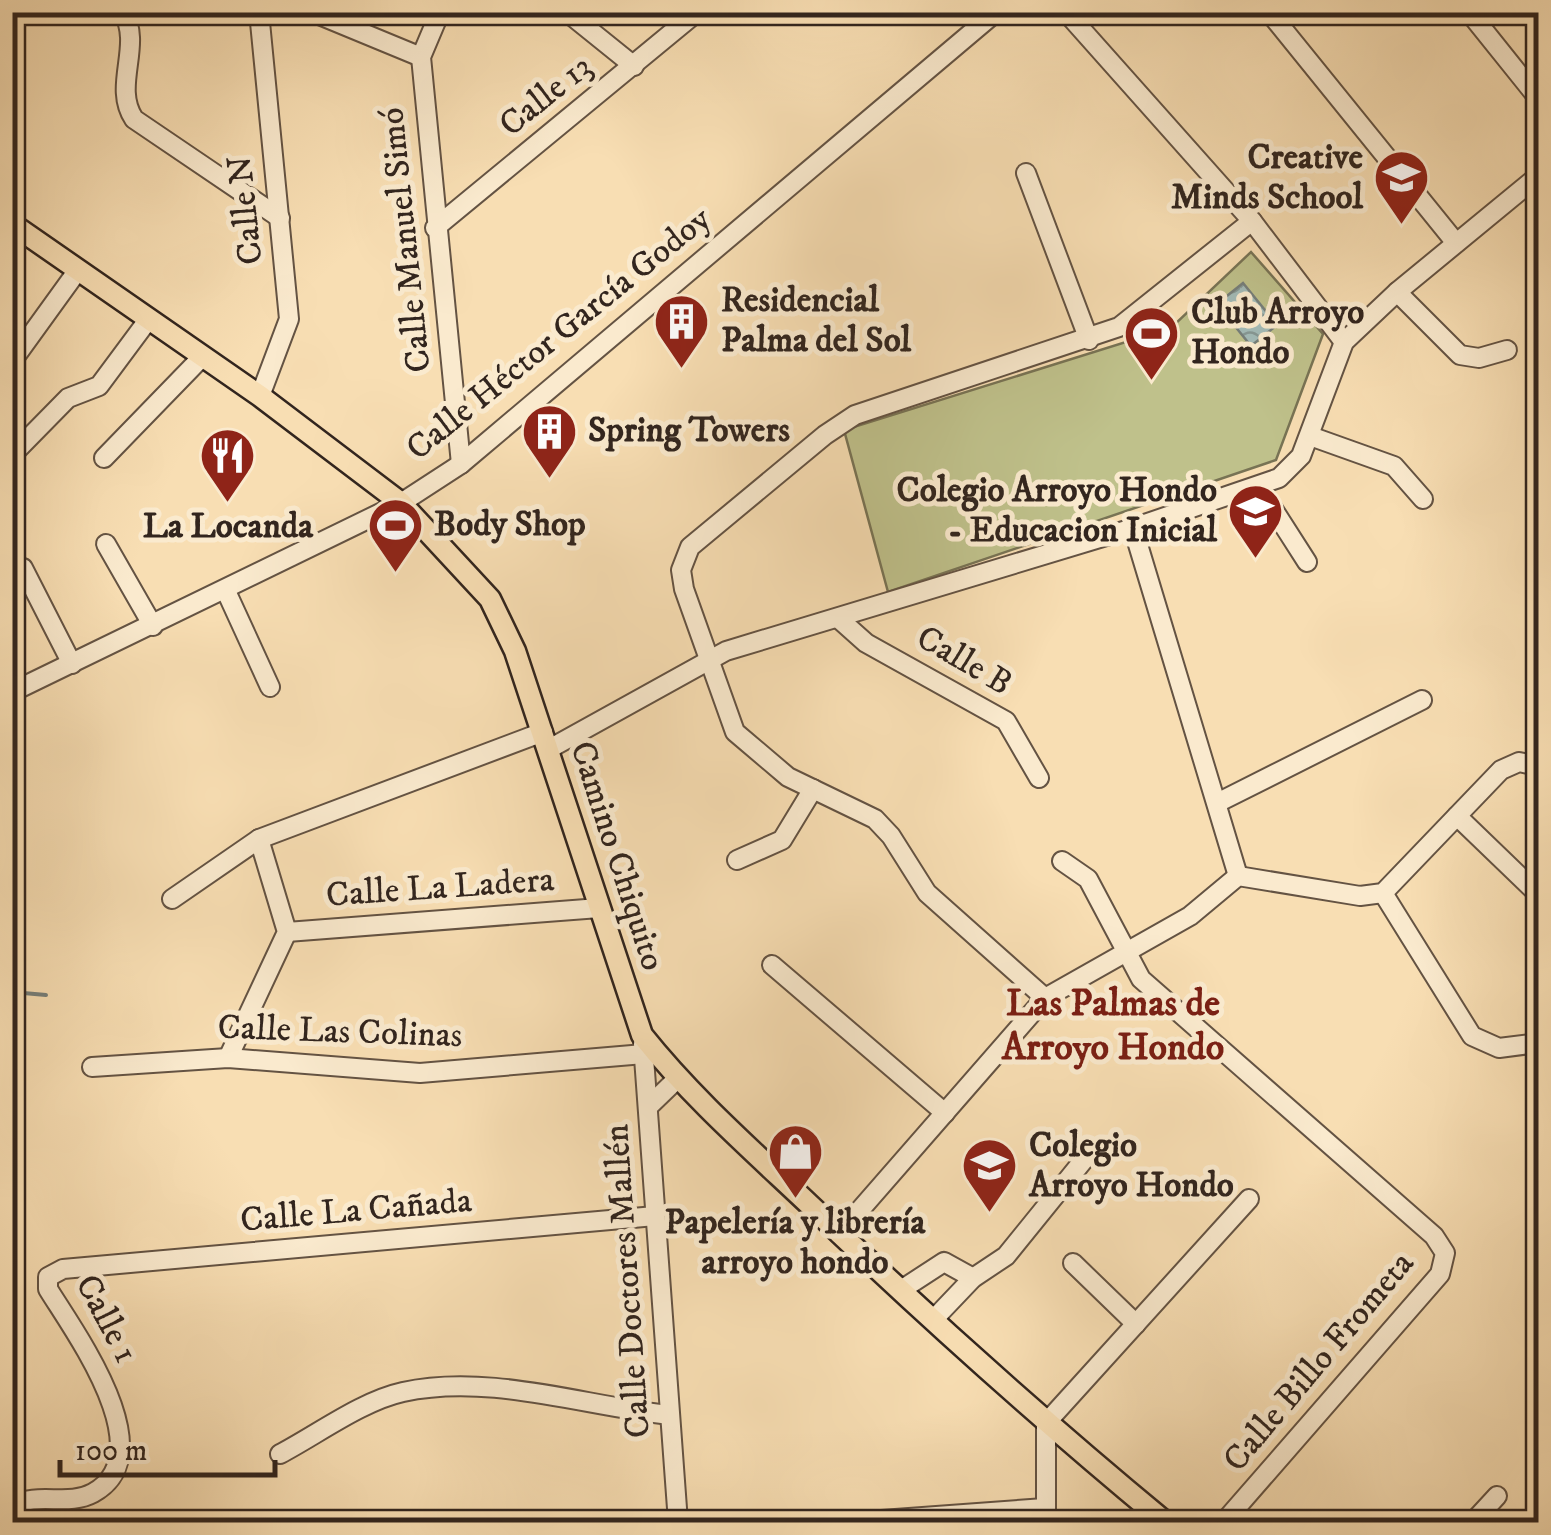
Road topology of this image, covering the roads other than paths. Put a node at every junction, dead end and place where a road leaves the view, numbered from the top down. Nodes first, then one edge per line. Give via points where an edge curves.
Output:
1 (122, 12) edge
2 (259, 12) edge
3 (312, 12) edge
4 (440, 12) edge
5 (567, 12) edge
6 (697, 12) edge
7 (996, 12) edge
8 (1066, 12) edge
9 (1269, 12) edge
10 (1478, 16) edge
11 (421, 57) junction
12 (634, 66) junction
13 (1538, 98) edge
14 (1026, 173) dead end
15 (1538, 176) edge
16 (280, 218) junction
17 (1252, 222) junction
18 (12, 224) edge
19 (435, 228) junction
20 (1456, 244) junction
21 (78, 270) junction
22 (1397, 292) junction
23 (148, 320) junction
24 (1089, 340) junction
25 (1344, 342) junction
26 (1508, 350) dead end
27 (18, 352) dead end
28 (202, 357) junction
29 (260, 396) junction
30 (1310, 436) junction
31 (12, 454) edge
32 (104, 458) dead end
33 (461, 464) junction
34 (1260, 487) junction
35 (1423, 499) dead end
36 (401, 503) junction
37 (1133, 528) junction
38 (106, 544) dead end
39 (1307, 562) dead end
40 (23, 568) dead end
41 (226, 591) junction
42 (838, 618) junction
43 (153, 626) junction
44 (706, 659) junction
45 (72, 664) junction
46 (270, 687) dead end
47 (13, 690) edge
48 (1422, 700) dead end
49 (546, 740) junction
50 (1538, 766) edge
51 (1039, 778) dead end
52 (812, 789) junction
53 (1219, 802) junction
54 (1457, 816) junction
55 (259, 839) junction
56 (737, 860) dead end
57 (1062, 860) dead end
58 (1238, 876) junction
59 (1384, 894) junction
60 (1538, 894) edge
61 (172, 900) dead end
62 (599, 908) junction
63 (287, 932) junction
64 (1127, 954) junction
65 (772, 965) dead end
66 (1045, 998) junction
67 (643, 1044) junction
68 (1538, 1044) edge
69 (228, 1058) junction
70 (92, 1066) dead end
71 (677, 1078) junction
72 (648, 1107) junction
73 (945, 1113) junction
74 (1091, 1151) dead end
75 (1249, 1199) dead end
76 (655, 1216) junction
77 (839, 1234) junction
78 (1074, 1263) dead end
79 (63, 1269) joint
80 (973, 1278) junction
81 (901, 1290) junction
82 (933, 1320) junction
83 (1136, 1324) junction
84 (669, 1415) junction
85 (1046, 1423) junction
86 (280, 1454) dead end
87 (1497, 1496) dead end
88 (12, 1506) edge
89 (1046, 1515) edge
90 (678, 1522) edge
91 (854, 1522) edge
92 (1165, 1522) edge
93 (1224, 1522) edge
94 (1473, 1522) edge

1 - 16 street via 132,38 126,96 134,119
2 - 16 street, Calle N
3 - 11 street
4 - 11 street, Calle Manuel Simó
5 - 12 street
6 - 12 street, Calle 13
7 - 33 street, Calle Héctor García Godoy
8 - 17 street
9 - 20 street
10 - 13 street
11 - 19 street, Calle Manuel Simó
12 - 19 street, Calle 13
14 - 24 street
15 - 20 street
16 - 29 street, Calle N via 289,319
17 - 24 street via 1141,314
17 - 25 street
18 - 21 main road, Camino Chiquito
19 - 33 street, Calle Manuel Simó
20 - 22 street
21 - 23 main road, Camino Chiquito
21 - 27 street
22 - 25 street
22 - 26 street via 1460,355
23 - 28 main road, Camino Chiquito
23 - 31 street via 99,386 68,398
24 - 44 street via 875,406 811,446 684,557 684,590
25 - 30 street
28 - 29 main road, Camino Chiquito
28 - 32 street
29 - 36 main road, Camino Chiquito
30 - 34 street via 1280,478
30 - 35 street via 1394,466
33 - 36 street, Calle Héctor García Godoy
34 - 37 street
34 - 39 street
36 - 41 street, Calle Héctor García Godoy
36 - 49 main road, Camino Chiquito via 490,599
37 - 42 street
37 - 53 street
38 - 43 street
40 - 45 street
41 - 43 street, Calle Héctor García Godoy
41 - 46 street
42 - 44 street
42 - 51 street, Calle B via 866,643 1006,722
43 - 45 street, Calle Héctor García Godoy
44 - 49 street
44 - 52 street via 735,732 764,761
45 - 47 street, Calle Héctor García Godoy
48 - 53 street
49 - 55 street
49 - 62 main road, Camino Chiquito
50 - 54 street via 1506,766
52 - 56 street via 785,837
52 - 66 street via 875,819 927,892
53 - 58 street
54 - 59 street
54 - 60 street
55 - 61 street
55 - 63 street
57 - 64 street, Calle Billo Frometa via 1088,879
58 - 59 street
58 - 64 street via 1190,916
59 - 68 street via 1472,1036 1500,1048
62 - 63 street, Calle La Ladera
62 - 67 main road, Camino Chiquito
63 - 69 street
64 - 66 street
64 - 93 street, Calle Billo Frometa via 1166,1003 1445,1252 1440,1274
65 - 73 street
66 - 73 street
67 - 69 street, Calle Las Colinas via 420,1073
67 - 71 main road, Camino Chiquito
67 - 72 street, Calle Doctores Mallén
69 - 70 street, Calle Las Colinas
71 - 72 street
71 - 77 main road, Camino Chiquito
72 - 76 street, Calle Doctores Mallén
73 - 77 street
74 - 80 street via 1006,1256
75 - 83 street
76 - 79 street, Calle La Cañada
76 - 84 street, Calle Doctores Mallén
77 - 81 main road, Camino Chiquito
78 - 83 street
79 - 88 street, Calle 1 via 48,1277 48,1289 96,1361 115,1413 118,1456 97,1491 74,1500 28,1498
80 - 81 street via 944,1262
80 - 82 street
81 - 82 main road, Camino Chiquito
82 - 85 main road, Camino Chiquito
83 - 85 street
84 - 86 street via 546,1395 401,1392
84 - 90 street, Calle Doctores Mallén
85 - 89 street
85 - 92 main road, Camino Chiquito
87 - 94 street
89 - 91 street

